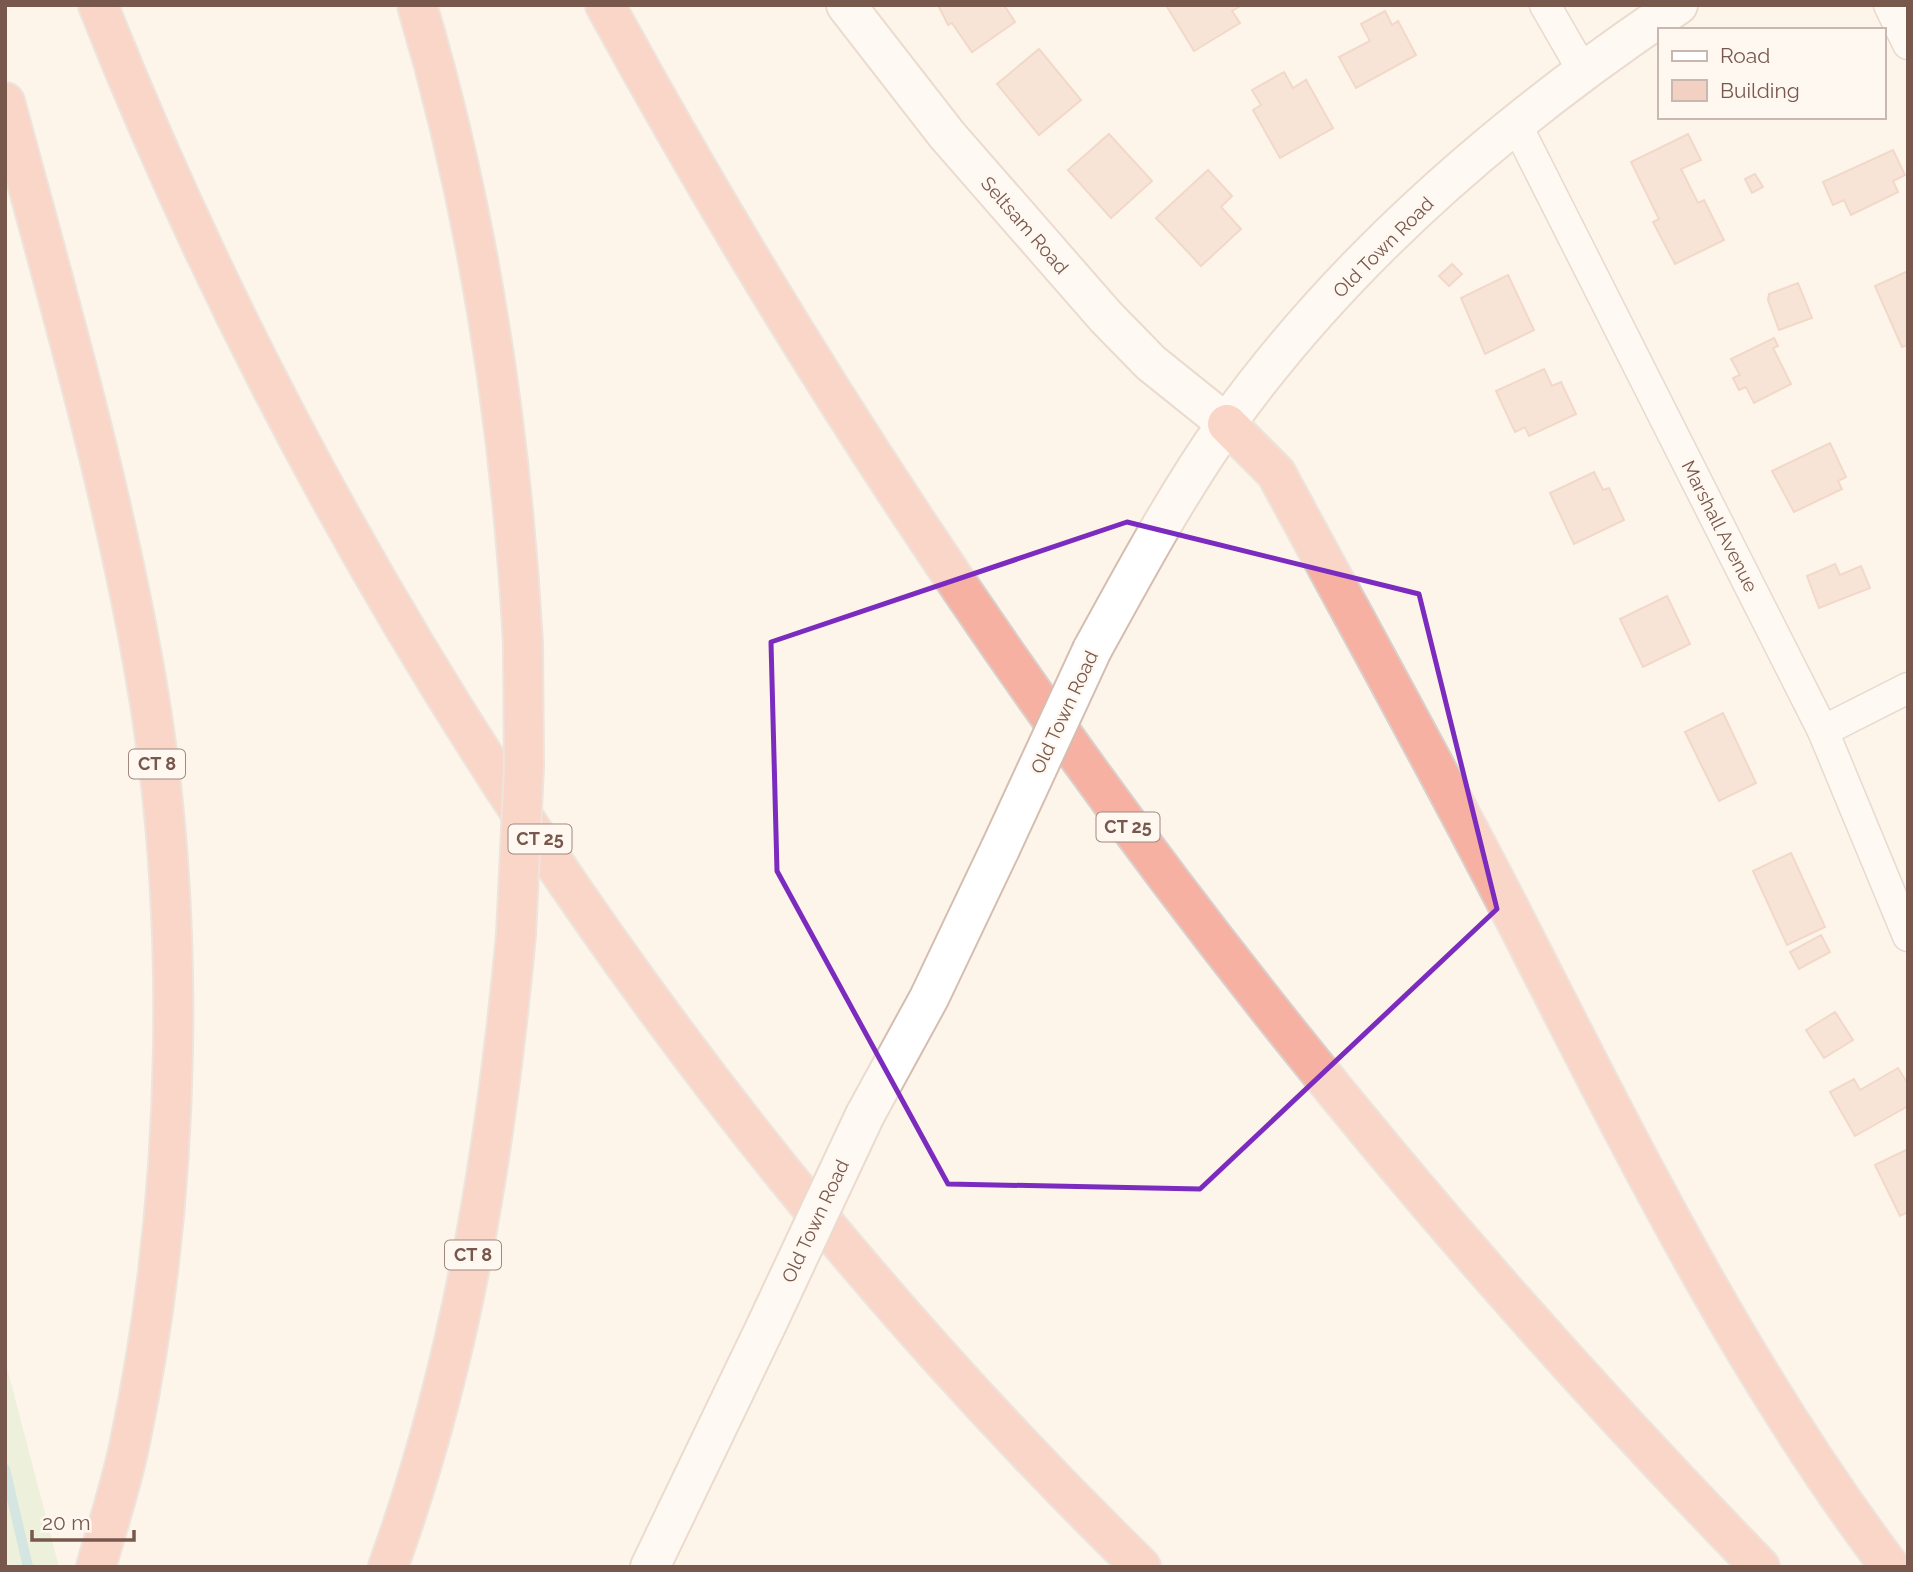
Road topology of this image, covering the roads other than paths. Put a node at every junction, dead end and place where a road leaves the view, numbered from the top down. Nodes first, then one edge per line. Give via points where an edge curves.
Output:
1 (98, 5) edge
2 (417, 5) edge
3 (605, 5) edge
4 (846, 5) edge
5 (1545, 5) edge
6 (1678, 5) edge
7 (1889, 5) edge
8 (1908, 44) edge
9 (1583, 71) junction
10 (5, 102) edge
11 (1516, 124) junction
12 (1227, 424) junction
13 (1908, 688) edge
14 (1823, 731) junction
15 (1908, 936) edge
16 (96, 1567) edge
17 (387, 1567) edge
18 (650, 1567) edge
19 (1141, 1567) edge
20 (1760, 1567) edge
21 (1890, 1567) edge

1 - 19 highway, CT 25 via 193,223 295,429 407,629 532,827 661,1012 804,1197 952,1369
2 - 17 highway, CT 8, bridge via 444,94 493,337 509,459 523,643 524,766 516,935 502,1086 485,1194 461,1314 430,1433
3 - 20 highway, CT 25 via 839,407 1006,657 1140,844 1290,1037 1492,1280
4 - 12 main road, Seltsam Road via 947,135 1106,317 1152,363
5 - 9 street
6 - 9 main road, Old Town Road
7 - 8 street
9 - 11 main road, Old Town Road
10 - 16 highway, CT 8 via 120,545 144,664 169,903 172,1024 160,1250 131,1440
11 - 12 main road, Old Town Road via 1343,285 1272,364
11 - 14 street, Marshall Avenue
12 - 18 main road, Old Town Road, bridge via 1179,497 1092,650 929,998 865,1115
12 - 21 highway via 1276,473 1477,845 1690,1257 1805,1449
13 - 14 street
14 - 15 street, Marshall Avenue

